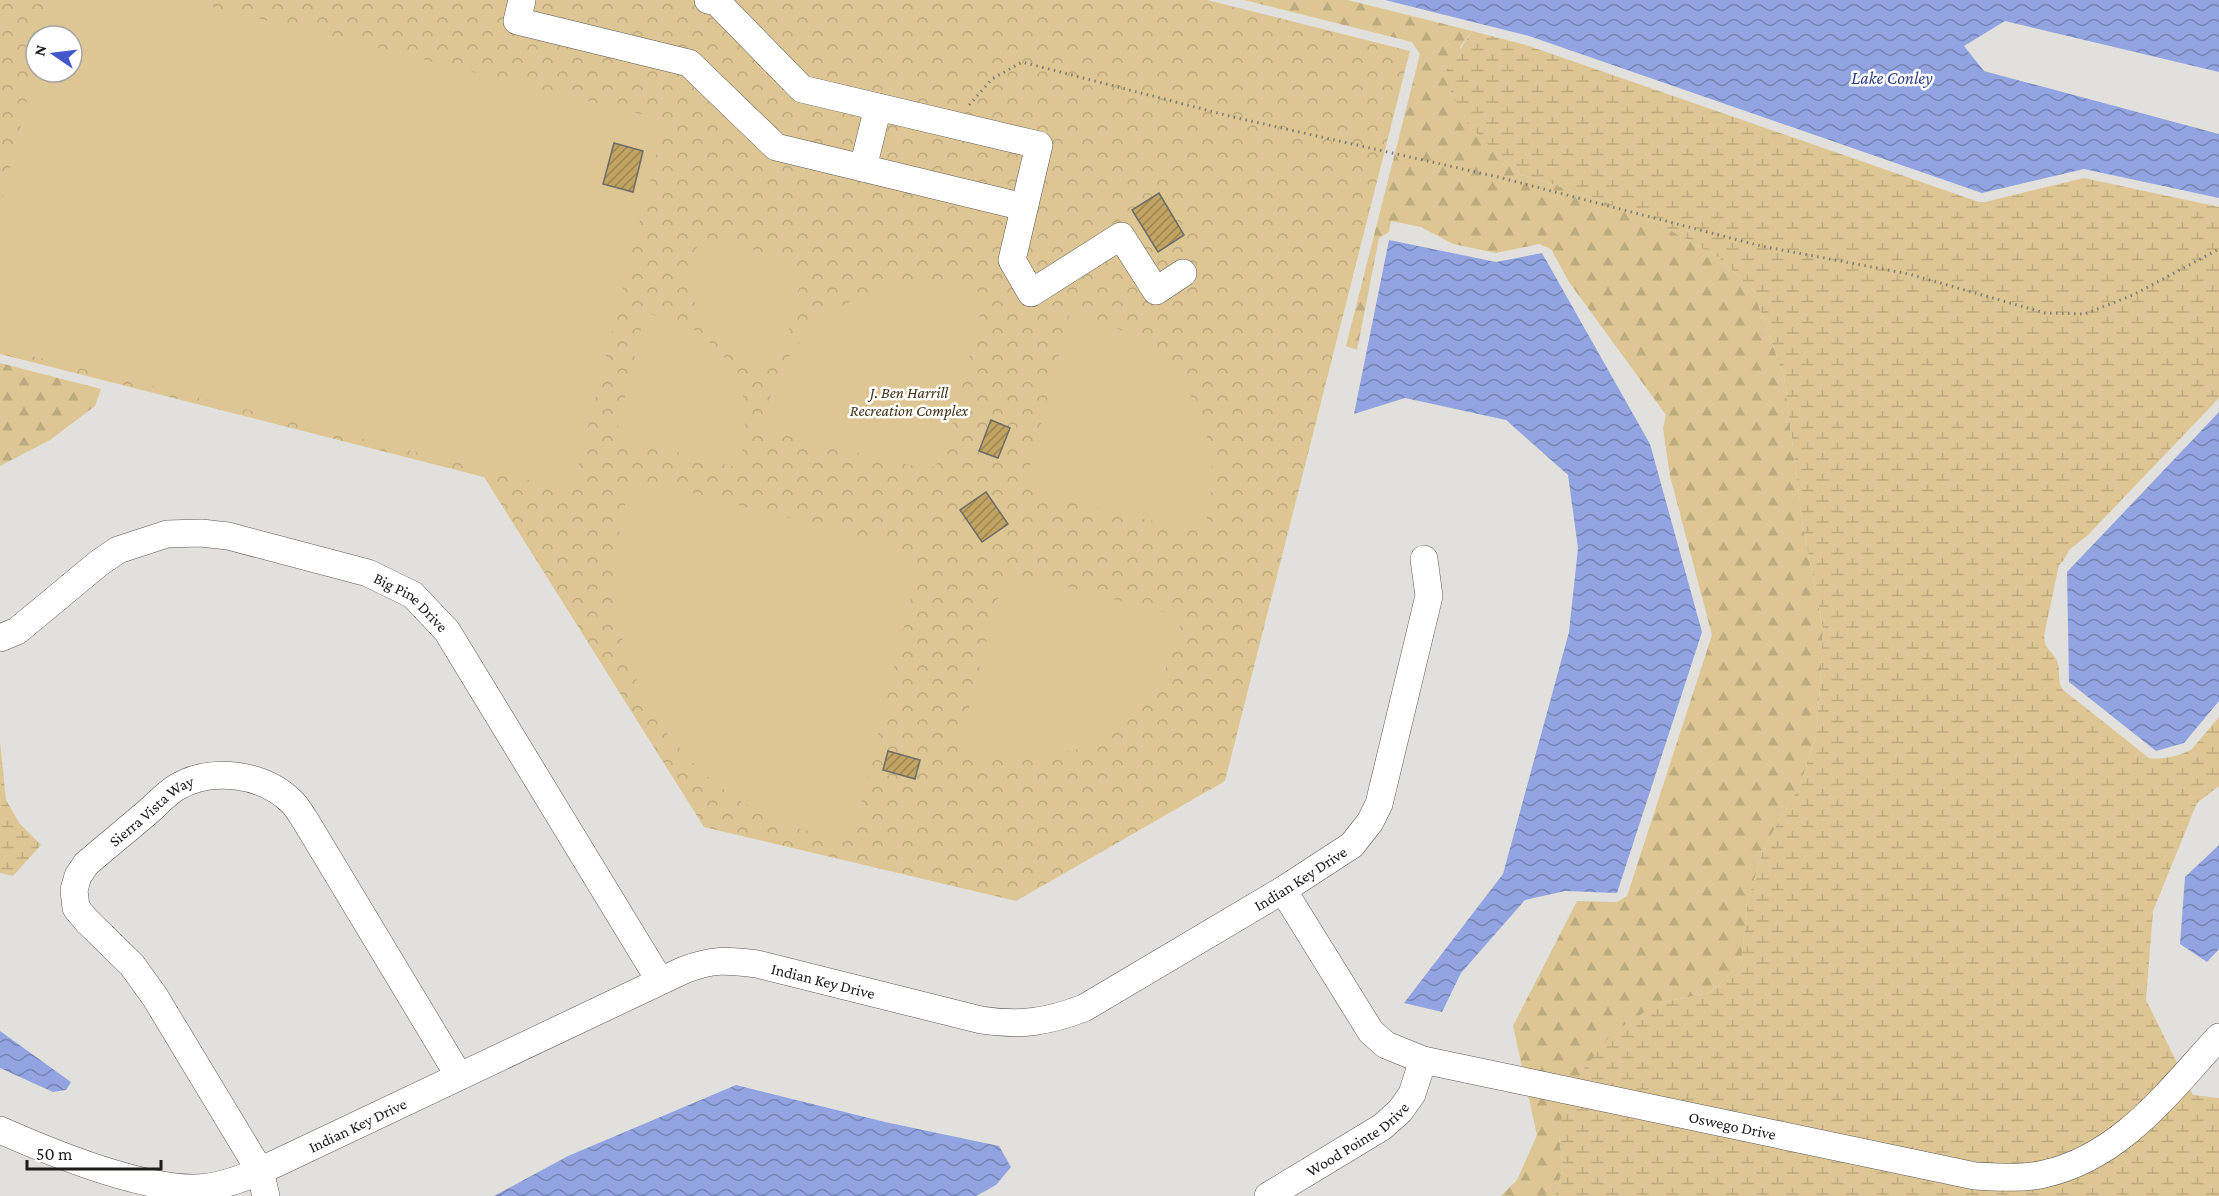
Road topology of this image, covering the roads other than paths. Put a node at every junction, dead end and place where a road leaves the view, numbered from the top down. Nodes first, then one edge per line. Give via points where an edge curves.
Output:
1 (522, 0) edge
2 (708, 0) edge
3 (878, 107) junction
4 (863, 168) junction
5 (1024, 207) junction
6 (1183, 273) dead end
7 (1424, 559) dead end
8 (0, 638) edge
9 (1283, 890) junction
10 (660, 981) junction
11 (2219, 1037) edge
12 (1423, 1060) junction
13 (459, 1076) junction
14 (0, 1130) edge
15 (263, 1183) edge
16 (1268, 1196) edge

1 - 4 street via 517,21 689,63 776,147
2 - 3 street via 717,2 802,88
3 - 4 street
3 - 5 street via 1039,145
4 - 5 street
5 - 6 street via 1012,260 1030,293 1121,236 1156,291
7 - 9 street, Indian Key Drive via 1429,596 1379,804 1352,845
8 - 10 street, Big Pine Drive via 17,631 118,550 167,534 228,536 368,573 391,583 413,595 447,631
9 - 10 street, Indian Key Drive via 1084,1008 1026,1024 981,1020 728,960 706,962
9 - 12 street, Oswego Drive via 1371,1032 1386,1045
10 - 13 street, Indian Key Drive
11 - 12 street, Oswego Drive via 2139,1122 2110,1146 2044,1174 2007,1178 1975,1176
12 - 16 street, Wood Pointe Drive via 1412,1094 1382,1127
13 - 15 street, Indian Key Drive
13 - 15 street, Sierra Vista Way via 292,802 276,789 238,776 215,775 176,788 86,864 74,890 76,908 132,964 155,997
14 - 15 street, Indian Key Drive via 72,1159 159,1184 193,1188

